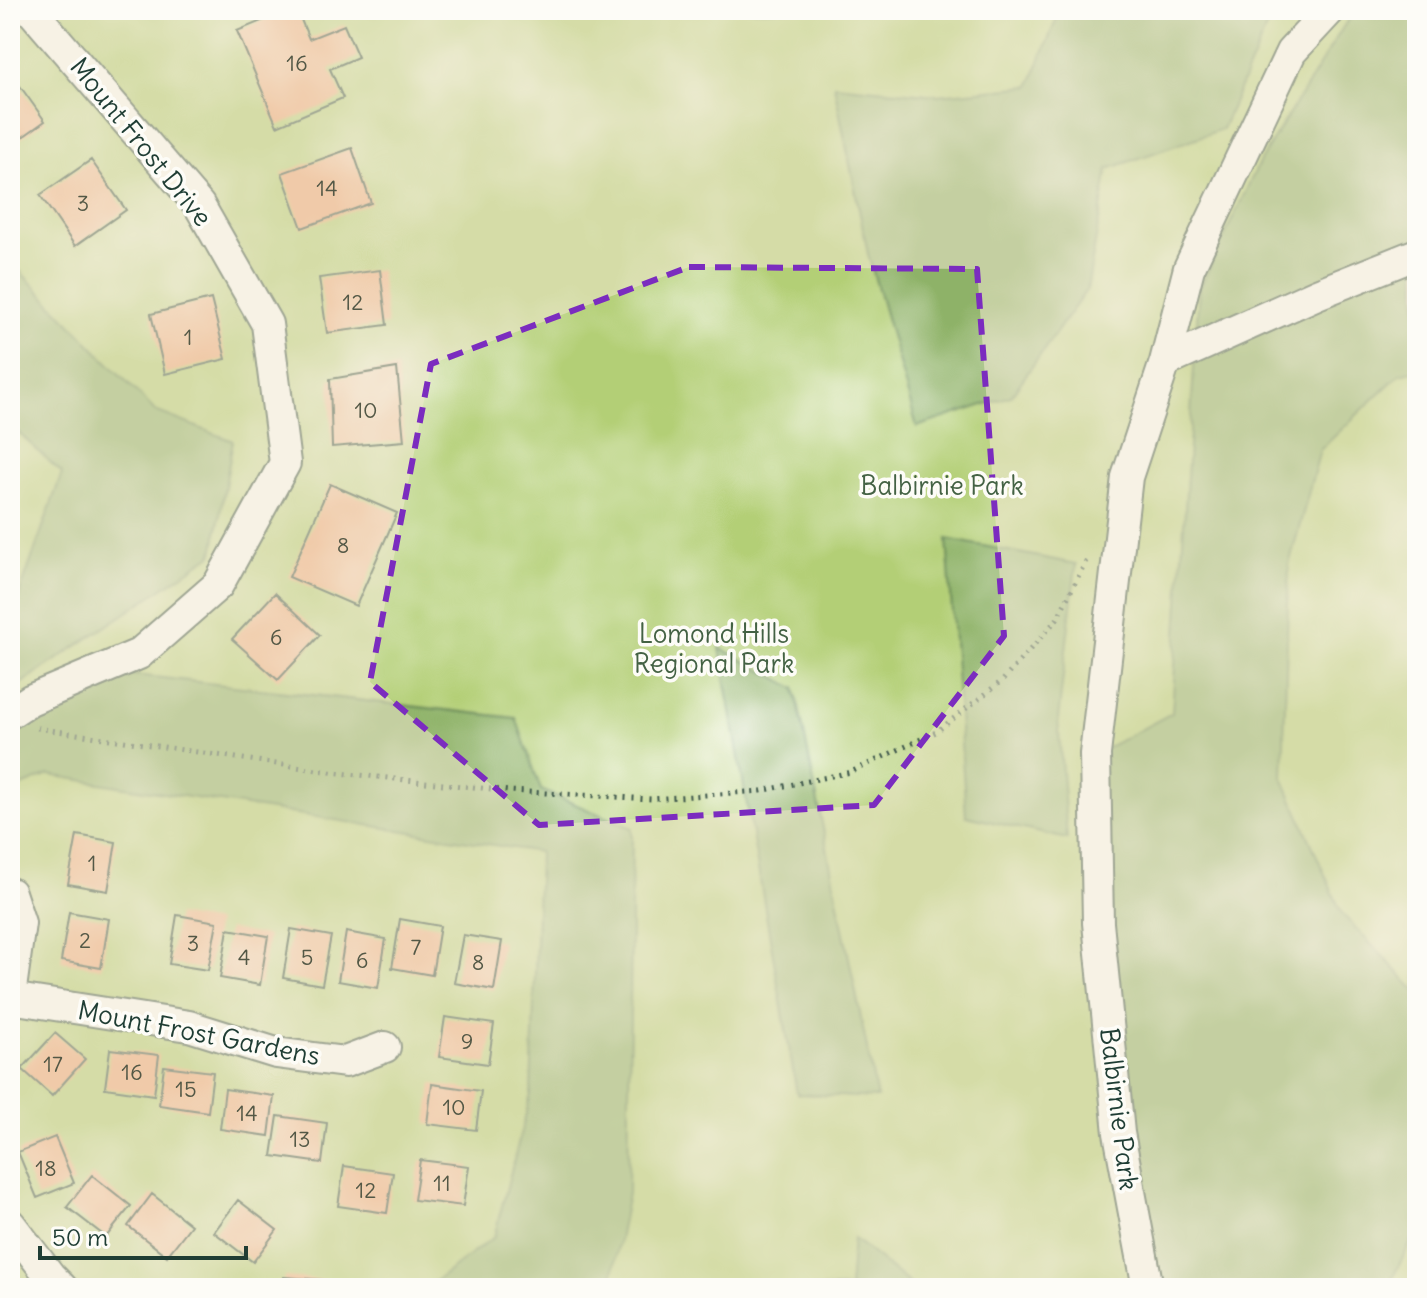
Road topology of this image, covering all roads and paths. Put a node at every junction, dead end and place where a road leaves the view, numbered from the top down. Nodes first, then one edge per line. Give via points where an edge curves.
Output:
1 (31, 10) edge
2 (1330, 10) edge
3 (1417, 254) edge
4 (1165, 362) junction
5 (1089, 555) dead end
6 (17, 719) edge
7 (10, 893) edge
8 (10, 997) edge
9 (385, 1047) dead end
10 (10, 1224) edge
11 (62, 1288) edge
12 (1148, 1288) edge

1 - 6 street, Mount Frost Drive via 199,205 267,324 285,463 218,585 139,654 30,700
2 - 4 street, Balbirnie Park via 1291,52 1189,268
3 - 4 street
4 - 12 street, Balbirnie Park via 1127,477 1095,754 1098,923 1119,1133
5 - 6 path via 1057,619 1003,680 936,732 851,772 761,791 651,799 510,791 122,742
7 - 8 street, Mount Frost Gardens via 20,923
8 - 9 street, Mount Frost Gardens via 189,1026 276,1053 345,1062
10 - 11 street

